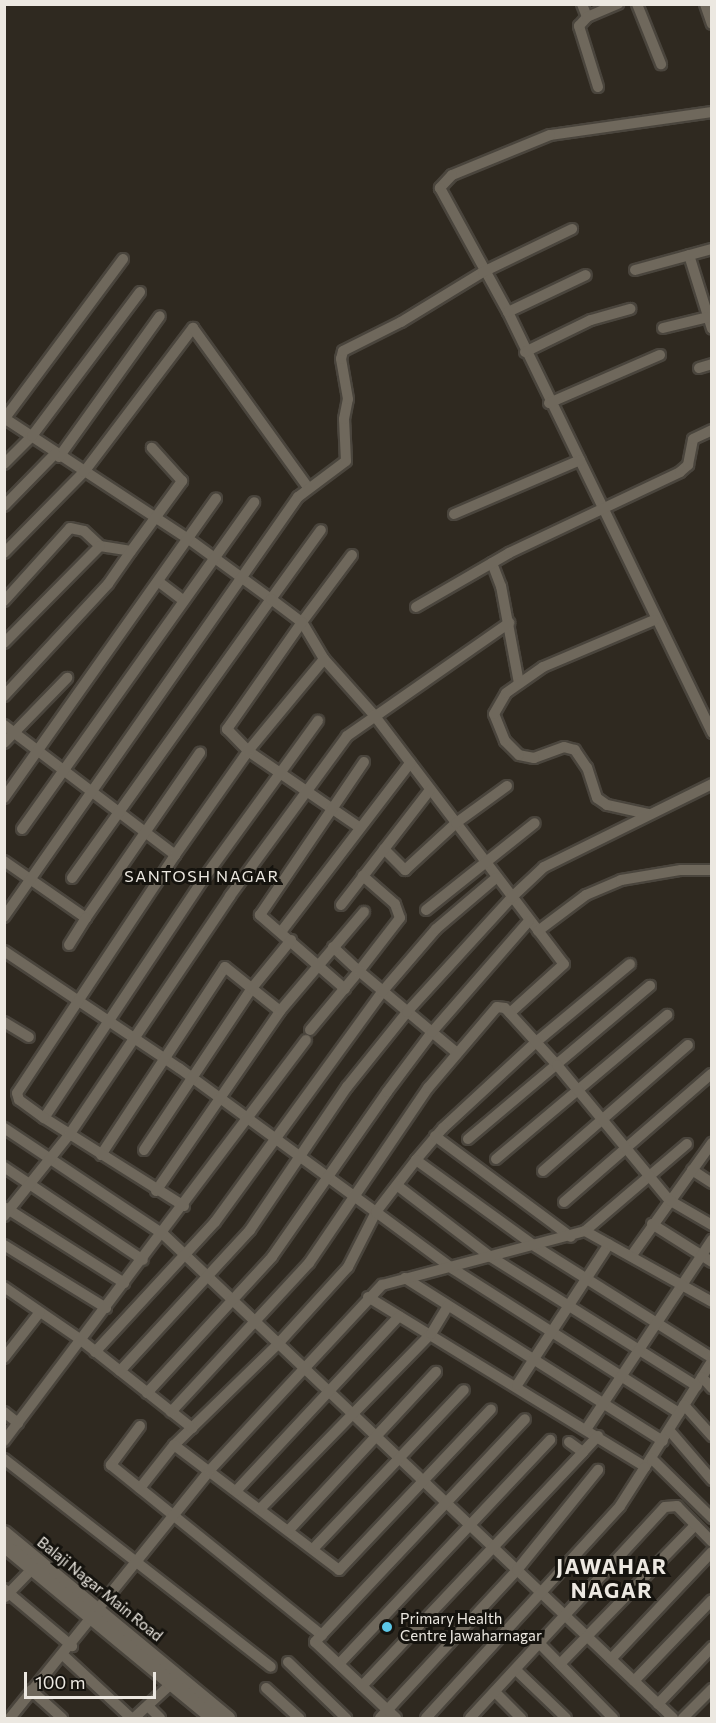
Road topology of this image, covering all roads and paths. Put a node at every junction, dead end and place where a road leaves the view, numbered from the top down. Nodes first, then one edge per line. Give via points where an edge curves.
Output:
1 (582, 4) edge
2 (618, 4) edge
3 (638, 4) edge
4 (705, 4) edge
5 (587, 17) junction
6 (711, 24) edge
7 (661, 64) dead end
8 (598, 87) dead end
9 (711, 111) edge
10 (572, 229) dead end
11 (711, 249) edge
12 (689, 255) junction
13 (123, 259) dead end
14 (635, 270) dead end
15 (483, 272) junction
16 (586, 275) dead end
17 (140, 292) dead end
18 (630, 309) dead end
19 (508, 312) junction
20 (160, 316) dead end
21 (708, 317) junction
22 (663, 328) dead end
23 (711, 328) edge
24 (525, 352) junction
25 (660, 355) dead end
26 (711, 364) edge
27 (699, 368) dead end
28 (549, 403) junction
29 (5, 418) edge
30 (711, 430) edge
31 (32, 436) junction
32 (152, 448) dead end
33 (57, 455) junction
34 (580, 460) junction
35 (4, 464) edge
36 (84, 472) junction
37 (307, 486) junction
38 (216, 499) dead end
39 (254, 502) dead end
40 (4, 506) edge
41 (604, 509) junction
42 (454, 514) dead end
43 (156, 517) junction
44 (321, 530) dead end
45 (189, 540) junction
46 (100, 546) junction
47 (131, 551) junction
48 (4, 553) edge
49 (352, 555) dead end
50 (215, 558) junction
51 (492, 563) junction
52 (243, 578) junction
53 (159, 582) junction
54 (271, 599) junction
55 (4, 600) edge
56 (184, 601) junction
57 (416, 607) dead end
58 (654, 620) junction
59 (302, 622) junction
60 (508, 623) junction
61 (4, 643) edge
62 (324, 659) junction
63 (67, 678) dead end
64 (519, 683) junction
65 (4, 696) edge
66 (374, 715) junction
67 (318, 721) dead end
68 (8, 729) edge
69 (711, 733) edge
70 (4, 743) edge
71 (249, 751) junction
72 (37, 752) junction
73 (200, 753) dead end
74 (364, 762) dead end
75 (410, 763) junction
76 (63, 772) junction
77 (279, 772) junction
78 (711, 784) edge
79 (507, 786) dead end
80 (430, 790) junction
81 (307, 793) junction
82 (92, 794) junction
83 (4, 798) edge
84 (331, 809) junction
85 (116, 813) junction
86 (648, 814) junction
87 (456, 823) junction
88 (535, 823) dead end
89 (359, 827) junction
90 (22, 829) dead end
91 (142, 833) junction
92 (384, 849) junction
93 (175, 855) junction
94 (4, 861) edge
95 (484, 861) junction
96 (711, 870) edge
97 (363, 876) junction
98 (31, 878) junction
99 (72, 878) dead end
100 (496, 878) junction
101 (511, 898) junction
102 (341, 905) dead end
103 (426, 910) dead end
104 (364, 912) dead end
105 (5, 916) edge
106 (86, 918) junction
107 (530, 921) junction
108 (538, 931) junction
109 (282, 932) junction
110 (291, 940) junction
111 (69, 945) dead end
112 (333, 947) junction
113 (4, 951) edge
114 (317, 964) junction
115 (630, 964) dead end
116 (359, 971) junction
117 (650, 986) dead end
118 (252, 988) junction
119 (345, 989) junction
120 (382, 992) junction
121 (78, 1000) junction
122 (280, 1011) junction
123 (407, 1012) junction
124 (510, 1013) junction
125 (667, 1015) dead end
126 (108, 1020) junction
127 (4, 1022) edge
128 (432, 1032) junction
129 (29, 1037) dead end
130 (136, 1039) junction
131 (536, 1042) junction
132 (688, 1046) dead end
133 (457, 1053) junction
134 (163, 1057) junction
135 (557, 1065) junction
136 (711, 1074) edge
137 (194, 1079) junction
138 (579, 1090) junction
139 (220, 1098) junction
140 (44, 1118) junction
141 (604, 1119) junction
142 (249, 1120) junction
143 (4, 1128) edge
144 (69, 1135) junction
145 (435, 1136) junction
146 (468, 1139) dead end
147 (275, 1140) junction
148 (687, 1143) dead end
149 (711, 1144) edge
150 (628, 1147) junction
151 (144, 1150) dead end
152 (100, 1155) junction
153 (299, 1157) junction
154 (496, 1159) dead end
155 (51, 1160) junction
156 (416, 1160) junction
157 (4, 1167) edge
158 (692, 1170) junction
159 (543, 1172) dead end
160 (651, 1175) junction
161 (325, 1177) junction
162 (711, 1183) edge
163 (31, 1185) junction
164 (398, 1186) junction
165 (156, 1191) junction
166 (352, 1197) junction
167 (669, 1200) junction
168 (564, 1202) dead end
169 (184, 1206) junction
170 (6, 1211) edge
171 (376, 1212) junction
172 (652, 1224) junction
173 (711, 1225) edge
174 (585, 1231) junction
175 (163, 1234) junction
176 (571, 1237) junction
177 (711, 1240) edge
178 (609, 1244) junction
179 (4, 1245) edge
180 (536, 1247) junction
181 (184, 1255) junction
182 (632, 1255) junction
183 (700, 1256) junction
184 (491, 1257) junction
185 (143, 1260) junction
186 (711, 1262) edge
187 (453, 1269) junction
188 (208, 1278) junction
189 (405, 1278) junction
190 (588, 1278) junction
191 (124, 1283) junction
192 (681, 1283) junction
193 (4, 1287) edge
194 (368, 1297) junction
195 (232, 1300) junction
196 (711, 1302) edge
197 (571, 1305) junction
198 (448, 1306) junction
199 (106, 1308) junction
200 (40, 1312) junction
201 (399, 1316) junction
202 (256, 1323) junction
203 (656, 1324) junction
204 (552, 1332) junction
205 (431, 1334) junction
206 (81, 1340) junction
207 (278, 1344) junction
208 (640, 1348) junction
209 (95, 1352) junction
210 (4, 1358) edge
211 (534, 1360) junction
212 (711, 1360) edge
213 (304, 1369) junction
214 (120, 1371) junction
215 (436, 1371) dead end
216 (621, 1375) junction
217 (699, 1381) junction
218 (517, 1385) junction
219 (711, 1388) edge
220 (464, 1390) dead end
221 (147, 1392) junction
222 (329, 1392) junction
223 (602, 1402) junction
224 (491, 1409) dead end
225 (682, 1409) junction
226 (4, 1412) edge
227 (171, 1412) junction
228 (351, 1414) junction
229 (525, 1419) dead end
230 (18, 1423) junction
231 (140, 1426) dead end
232 (192, 1428) junction
233 (586, 1428) junction
234 (669, 1430) junction
235 (598, 1436) junction
236 (711, 1436) edge
237 (376, 1437) junction
238 (550, 1440) dead end
239 (4, 1441) edge
240 (663, 1441) junction
241 (569, 1442) dead end
242 (174, 1445) junction
243 (583, 1452) junction
244 (4, 1459) edge
245 (400, 1460) junction
246 (648, 1463) junction
247 (210, 1470) junction
248 (598, 1470) dead end
249 (711, 1480) edge
250 (423, 1481) junction
251 (140, 1488) junction
252 (236, 1491) junction
253 (446, 1503) junction
254 (261, 1508) junction
255 (174, 1516) junction
256 (711, 1518) edge
257 (469, 1525) junction
258 (695, 1525) junction
259 (289, 1530) junction
260 (4, 1533) edge
261 (711, 1542) edge
262 (4, 1545) edge
263 (492, 1547) junction
264 (313, 1549) junction
265 (711, 1552) edge
266 (138, 1563) junction
267 (32, 1569) junction
268 (517, 1570) junction
269 (6, 1593) edge
270 (541, 1593) junction
271 (711, 1600) edge
272 (97, 1614) junction
273 (565, 1616) junction
274 (322, 1635) junction
275 (587, 1637) junction
276 (540, 1644) junction
277 (72, 1646) junction
278 (711, 1647) edge
279 (63, 1655) junction
280 (611, 1659) junction
281 (288, 1662) dead end
282 (339, 1664) junction
283 (560, 1664) junction
284 (271, 1667) dead end
285 (516, 1670) junction
286 (634, 1682) junction
287 (172, 1683) junction
288 (362, 1686) junction
289 (266, 1688) dead end
290 (711, 1689) edge
291 (31, 1690) junction
292 (495, 1692) junction
293 (658, 1704) junction
294 (148, 1706) junction
295 (388, 1716) edge
296 (474, 1717) edge
297 (10, 1719) edge
298 (62, 1719) edge
299 (133, 1719) edge
300 (160, 1719) edge
301 (213, 1719) edge
302 (228, 1719) edge
303 (299, 1719) edge
304 (346, 1719) edge
305 (426, 1719) edge
306 (521, 1719) edge
307 (566, 1719) edge
308 (613, 1719) edge
309 (673, 1719) edge
310 (683, 1719) edge

1 - 5 street
2 - 5 street
3 - 7 street
4 - 6 street
5 - 8 street via 578,30
9 - 15 street via 550,135 445,179 441,194
10 - 15 street
11 - 12 street
12 - 14 street
12 - 21 street
13 - 29 street
15 - 19 street
15 - 37 street via 401,322 343,351 348,399 344,419 346,460 340,468
16 - 19 street
17 - 31 street
18 - 24 street via 591,320
19 - 24 street
20 - 33 street
21 - 22 street
21 - 23 street
24 - 28 street
25 - 28 street
26 - 27 street
28 - 34 street
29 - 31 street
30 - 41 street via 693,439 687,465 680,472
31 - 33 street
31 - 35 street
32 - 43 street via 183,481
33 - 36 street
33 - 40 street
34 - 41 street
34 - 42 street
36 - 37 street via 193,328
36 - 43 street
36 - 48 street
37 - 52 street
38 - 45 street
39 - 50 street
41 - 51 street
41 - 58 street
43 - 45 street
43 - 47 street
44 - 54 street
45 - 50 street
45 - 53 street
46 - 47 street
46 - 55 street via 84,531 70,528
46 - 61 street
47 - 65 street via 108,584
49 - 59 street
50 - 52 street
50 - 56 street
51 - 57 street
51 - 60 street
52 - 54 street
52 - 82 street
53 - 56 street
53 - 72 street
54 - 59 street
54 - 85 street
56 - 76 street
58 - 64 street via 543,667
58 - 69 street
59 - 62 street
59 - 71 street via 229,722 231,736
60 - 64 street
60 - 66 street
62 - 66 street
62 - 71 street
63 - 68 street
64 - 86 street via 506,693 494,714 505,741 527,758 564,747 575,750 587,768 597,798 607,806
66 - 75 street
66 - 81 street via 347,736
67 - 77 street
68 - 70 street
68 - 72 street
71 - 77 street
71 - 93 street
72 - 76 street
72 - 83 street
73 - 91 street
74 - 84 street
75 - 80 street
75 - 89 street
76 - 82 street
76 - 90 street
77 - 81 street
77 - 126 street
78 - 86 street
79 - 87 street
80 - 87 street
80 - 92 street
81 - 84 street
81 - 130 street via 230,896
82 - 85 street
82 - 98 street
84 - 89 street
84 - 109 street via 260,915
85 - 91 street
85 - 99 street
86 - 101 street via 544,867
87 - 92 street via 405,870
87 - 95 street
88 - 95 street
89 - 109 street
91 - 93 street
91 - 106 street
92 - 97 street
93 - 121 street
94 - 98 street
95 - 100 street
95 - 103 street
96 - 108 street via 681,870 621,880 586,895
97 - 102 street
97 - 116 street via 401,912
98 - 105 street
98 - 106 street
100 - 101 street
100 - 120 street via 436,929
101 - 107 street
101 - 123 street
104 - 112 street
106 - 111 street
107 - 108 street
107 - 128 street
108 - 124 street via 564,964
109 - 110 street
110 - 114 street
110 - 118 street
112 - 114 street
112 - 116 street
113 - 121 street
114 - 119 street
114 - 122 street
115 - 131 street
116 - 119 street
116 - 120 street
117 - 135 street
118 - 122 street
118 - 134 street via 225,967
118 - 137 street
119 - 142 street
120 - 123 street
120 - 147 street
121 - 126 street
121 - 140 street via 17,1094 19,1100
122 - 139 street
123 - 128 street
123 - 153 street via 347,1087
124 - 131 street
124 - 133 street via 501,1006 494,1009
125 - 138 street
126 - 130 street
126 - 140 street
127 - 129 street
128 - 133 street
128 - 161 street
130 - 134 street
130 - 144 street
131 - 135 street
131 - 145 street
132 - 141 street
133 - 166 street
134 - 137 street
134 - 152 street
135 - 138 street
135 - 146 street
136 - 150 street
137 - 139 street
137 - 151 street
138 - 141 street
138 - 154 street
139 - 142 street
139 - 165 street
140 - 144 street
141 - 150 street
141 - 159 street
142 - 147 street
142 - 169 street
143 - 155 street
144 - 152 street
144 - 155 street
145 - 156 street
145 - 176 street
147 - 153 street
147 - 181 street via 215,1222
148 - 160 street
149 - 158 street
150 - 160 street
150 - 168 street
152 - 165 street
153 - 161 street
153 - 188 street via 250,1230
155 - 163 street
155 - 175 street
156 - 164 street
156 - 180 street
157 - 163 street
158 - 162 street
158 - 167 street
160 - 167 street
160 - 174 street
161 - 166 street
161 - 195 street via 272,1257
163 - 170 street
163 - 185 street
164 - 171 street
164 - 184 street
165 - 169 street
166 - 171 street
166 - 202 street via 309,1263
167 - 172 street
167 - 173 street
169 - 175 street
170 - 191 street
171 - 187 street
171 - 207 street via 348,1267
172 - 182 street
172 - 183 street
174 - 176 street
174 - 178 street
175 - 181 street
175 - 185 street
176 - 180 street
177 - 183 street
178 - 182 street
178 - 190 street
179 - 199 street
180 - 184 street
180 - 190 street
181 - 188 street
181 - 209 street
182 - 192 street
183 - 186 street
183 - 192 street
184 - 187 street
184 - 197 street
185 - 191 street
187 - 189 street
187 - 204 street
188 - 195 street
188 - 214 street
189 - 194 street via 382,1285
189 - 198 street
190 - 197 street
190 - 203 street
191 - 199 street
192 - 196 street
192 - 203 street
193 - 200 street
194 - 201 street
194 - 213 street
195 - 202 street
195 - 221 street
197 - 204 street
197 - 208 street
198 - 205 street
198 - 211 street
199 - 206 street
200 - 206 street
200 - 210 street
201 - 205 street
201 - 222 street
202 - 207 street
202 - 227 street
203 - 208 street
203 - 212 street
204 - 211 street
204 - 216 street
205 - 218 street
205 - 228 street
206 - 209 street
206 - 230 street
207 - 213 street
207 - 232 street
208 - 216 street
208 - 217 street
209 - 214 street
211 - 218 street
211 - 223 street
212 - 217 street
213 - 222 street
213 - 247 street
214 - 221 street
215 - 237 street
216 - 223 street
216 - 225 street
217 - 219 street
217 - 225 street
218 - 233 street
220 - 245 street
221 - 227 street
222 - 228 street
222 - 252 street
223 - 233 street
223 - 240 street
224 - 250 street
225 - 234 street
225 - 236 street
226 - 230 street
227 - 232 street
228 - 237 street
228 - 254 street
229 - 253 street
230 - 239 street
231 - 251 street via 111,1465
232 - 242 street
233 - 235 street
234 - 240 street
234 - 249 street
235 - 243 street
235 - 246 street
237 - 245 street
237 - 259 street
238 - 257 street
240 - 246 street
241 - 243 street
242 - 247 street
242 - 251 street
243 - 263 street
244 - 266 street
245 - 250 street
245 - 264 street
246 - 256 street
246 - 270 street via 620,1506
247 - 252 street
247 - 255 street
248 - 268 street
250 - 253 street
250 - 264 street via 339,1569
251 - 255 street
252 - 254 street
253 - 257 street
253 - 274 street
254 - 259 street
255 - 266 street
255 - 274 street
257 - 263 street
257 - 282 street
258 - 261 street
258 - 273 street via 677,1506 665,1507
258 - 275 street
259 - 264 street
260 - 272 street, Balaji Nagar Main Road
262 - 267 street
263 - 268 street
263 - 288 street
265 - 280 street
266 - 272 street
266 - 284 street
267 - 269 street
267 - 272 street
268 - 270 street
268 - 295 street
269 - 277 street
270 - 273 street
270 - 305 street
271 - 286 street
272 - 277 street
272 - 287 street
272 - 302 street, Balaji Nagar Main Road
273 - 275 street
273 - 276 street
274 - 282 street via 315,1642
275 - 280 street
275 - 283 street
276 - 283 street
276 - 285 street
277 - 279 street
278 - 293 street
279 - 291 street
279 - 299 street
280 - 286 street
281 - 304 street
282 - 288 street
283 - 308 street
285 - 292 street
285 - 307 street
286 - 293 street
287 - 294 street
287 - 301 street
288 - 295 street
289 - 303 street
290 - 310 street
291 - 297 street
291 - 298 street
292 - 296 street
292 - 306 street
293 - 309 street
294 - 299 street
294 - 300 street

